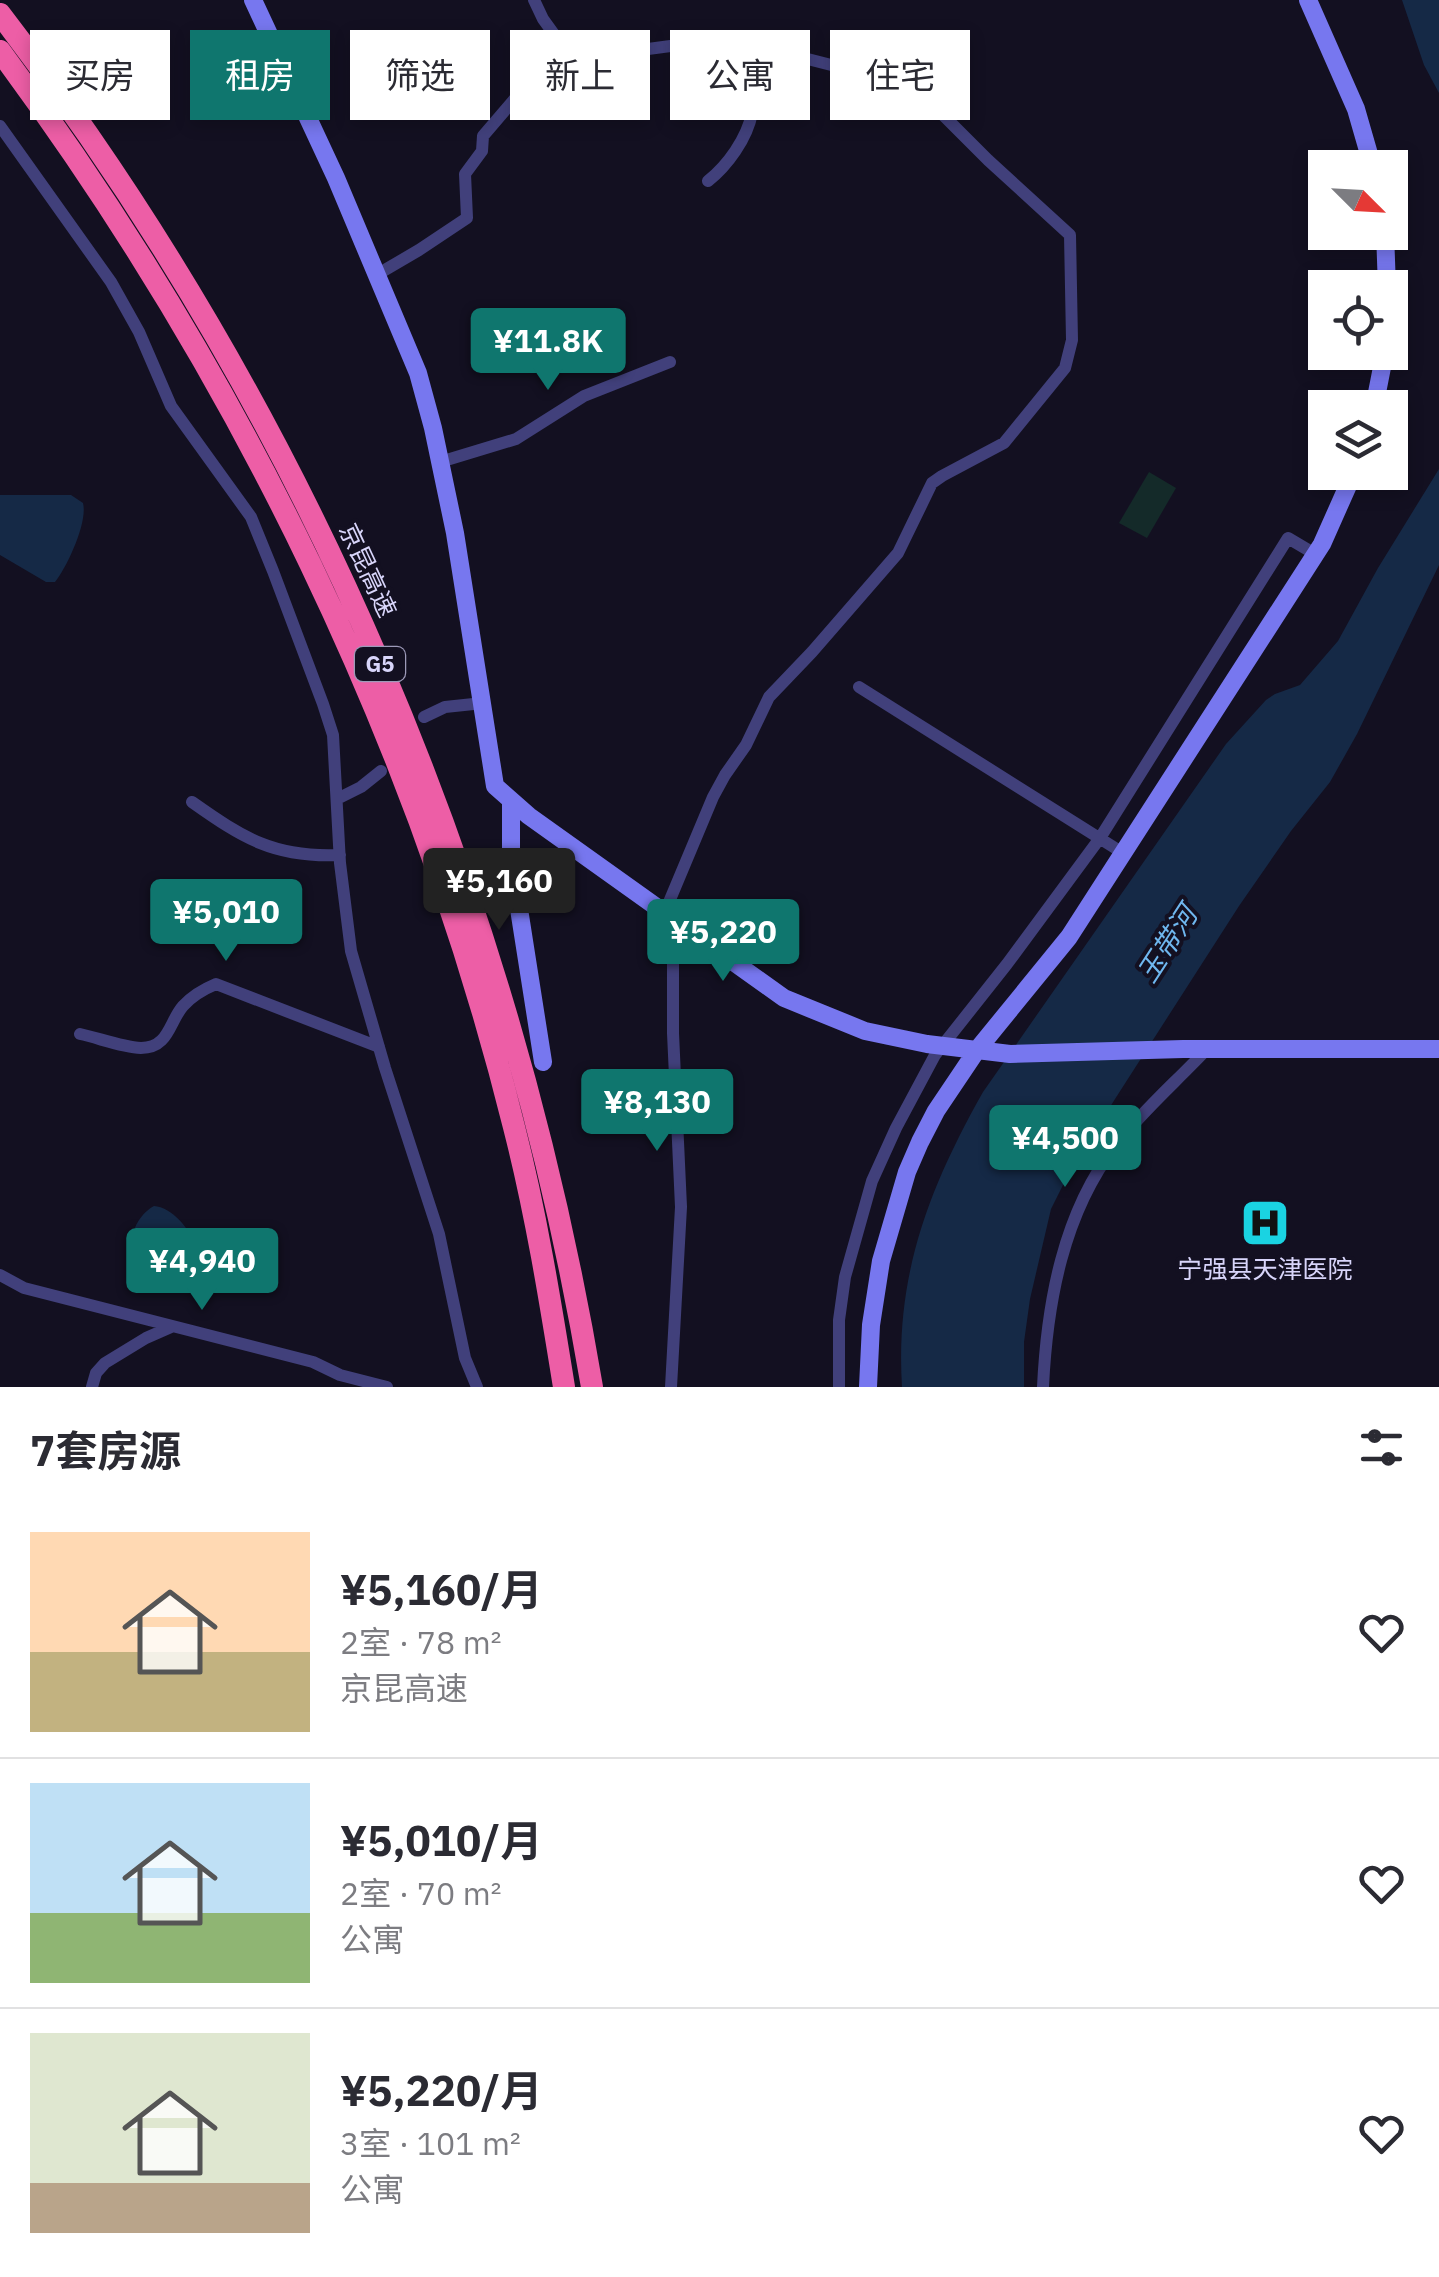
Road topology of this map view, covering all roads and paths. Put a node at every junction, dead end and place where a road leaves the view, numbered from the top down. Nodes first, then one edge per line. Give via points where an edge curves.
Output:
1 (252, 0) edge
2 (534, 0) edge
3 (1308, 0) edge
4 (0, 14) edge
5 (552, 30) edge
6 (0, 51) edge
7 (810, 60) edge
8 (510, 104) edge
9 (750, 120) edge
10 (0, 126) edge
11 (1368, 150) edge
12 (708, 181) dead end
13 (378, 274) junction
14 (670, 362) dead end
15 (440, 462) junction
16 (1346, 490) edge
17 (1315, 554) junction
18 (859, 687) dead end
19 (482, 703) junction
20 (424, 717) dead end
21 (382, 771) dead end
22 (337, 799) junction
23 (511, 800) junction
24 (192, 802) dead end
25 (1100, 838) junction
26 (1123, 853) junction
27 (340, 855) junction
28 (668, 917) junction
29 (80, 1034) dead end
30 (942, 1046) junction
31 (378, 1047) junction
32 (977, 1050) junction
33 (1207, 1050) junction
34 (1439, 1050) edge
35 (543, 1062) dead end
36 (0, 1275) edge
37 (171, 1327) junction
38 (92, 1387) edge
39 (386, 1387) edge
40 (477, 1387) edge
41 (564, 1387) edge
42 (592, 1387) edge
43 (671, 1387) edge
44 (838, 1387) edge
45 (868, 1387) edge
46 (1043, 1387) edge

1 - 13 street
2 - 5 street
3 - 11 street
4 - 42 highway, 京昆高速 / G5 via 101,153 216,336 360,617 435,798 491,959 558,1216
6 - 41 highway, 京昆高速 / G5 via 142,257 236,417 315,572 390,742 492,1044 537,1226
7 - 28 street via 848,69 872,66 908,87 1070,234 1072,340 1065,368 1014,432 932,483 898,552 769,697 713,797
8 - 13 street via 483,136 482,152 466,174 467,218
9 - 12 street via 722,170
10 - 22 street via 111,282 171,406 251,517 327,716
13 - 15 street via 418,373
14 - 15 street via 584,396 516,439
15 - 19 street
16 - 17 street
17 - 25 street via 1288,538
17 - 26 street
18 - 25 street
19 - 20 street via 444,707
19 - 23 street via 496,786
21 - 22 street
22 - 27 street
23 - 28 street
23 - 35 street via 511,858
24 - 27 street via 254,842
25 - 26 street
25 - 30 street
26 - 32 street via 1069,937
27 - 31 street via 352,951
28 - 30 street via 784,998 866,1030
28 - 43 street via 681,1207
29 - 31 street via 139,1048 157,1044 182,1008 216,984
30 - 32 street
30 - 44 street via 896,1128 857,1230 839,1320
31 - 40 street via 439,1234
32 - 33 street
32 - 45 street via 936,1111 901,1189 881,1261
33 - 34 street
33 - 46 street via 1124,1135 1083,1202 1054,1290
36 - 37 street via 24,1288
37 - 38 street via 106,1363
37 - 39 street

